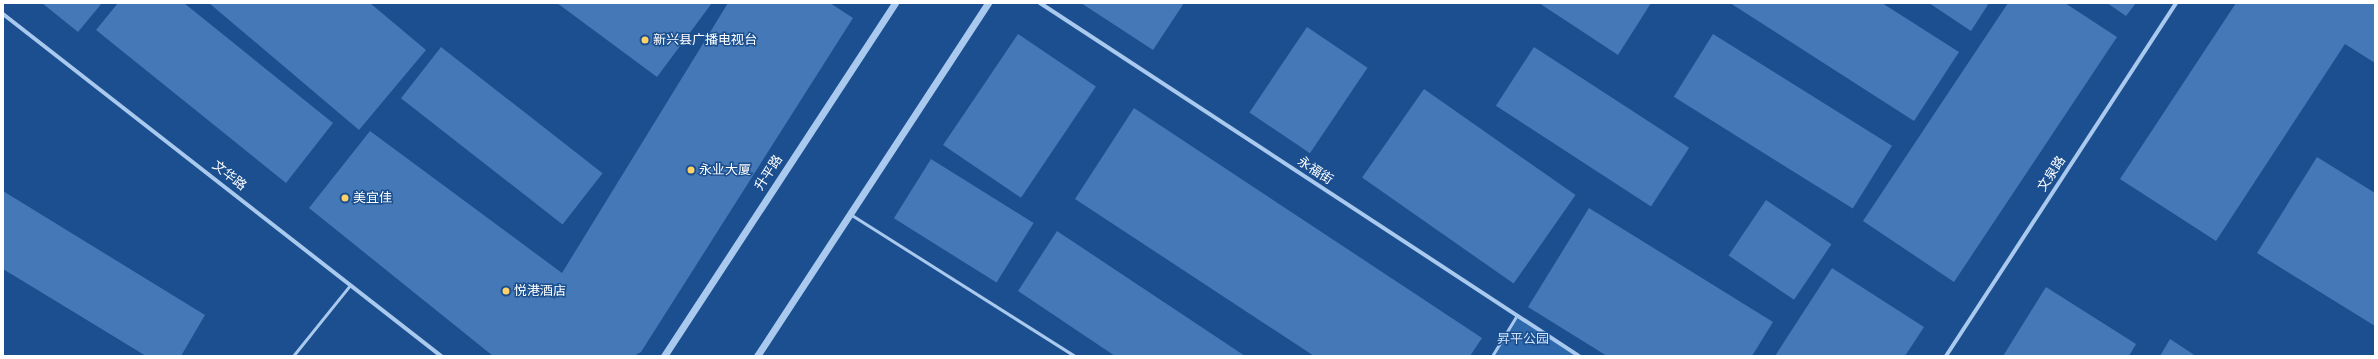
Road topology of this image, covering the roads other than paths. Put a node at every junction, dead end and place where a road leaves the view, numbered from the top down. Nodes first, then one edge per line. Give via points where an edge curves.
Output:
1 (895, 3) edge
2 (988, 3) edge
3 (1040, 3) edge
4 (2176, 3) edge
5 (3, 14) edge
6 (850, 214) junction
7 (350, 285) junction
8 (1517, 316) junction
9 (293, 356) edge
10 (441, 356) edge
11 (664, 356) edge
12 (757, 356) edge
13 (1075, 356) edge
14 (1492, 356) edge
15 (1580, 356) edge
16 (1946, 356) edge

1 - 11 street, 升平路
2 - 6 street
3 - 8 street, 永福街
4 - 16 street, 文泉路
5 - 7 street, 文华路
6 - 12 street
6 - 13 lane
7 - 9 lane
7 - 10 street, 文华路
8 - 14 lane
8 - 15 street, 永福街

